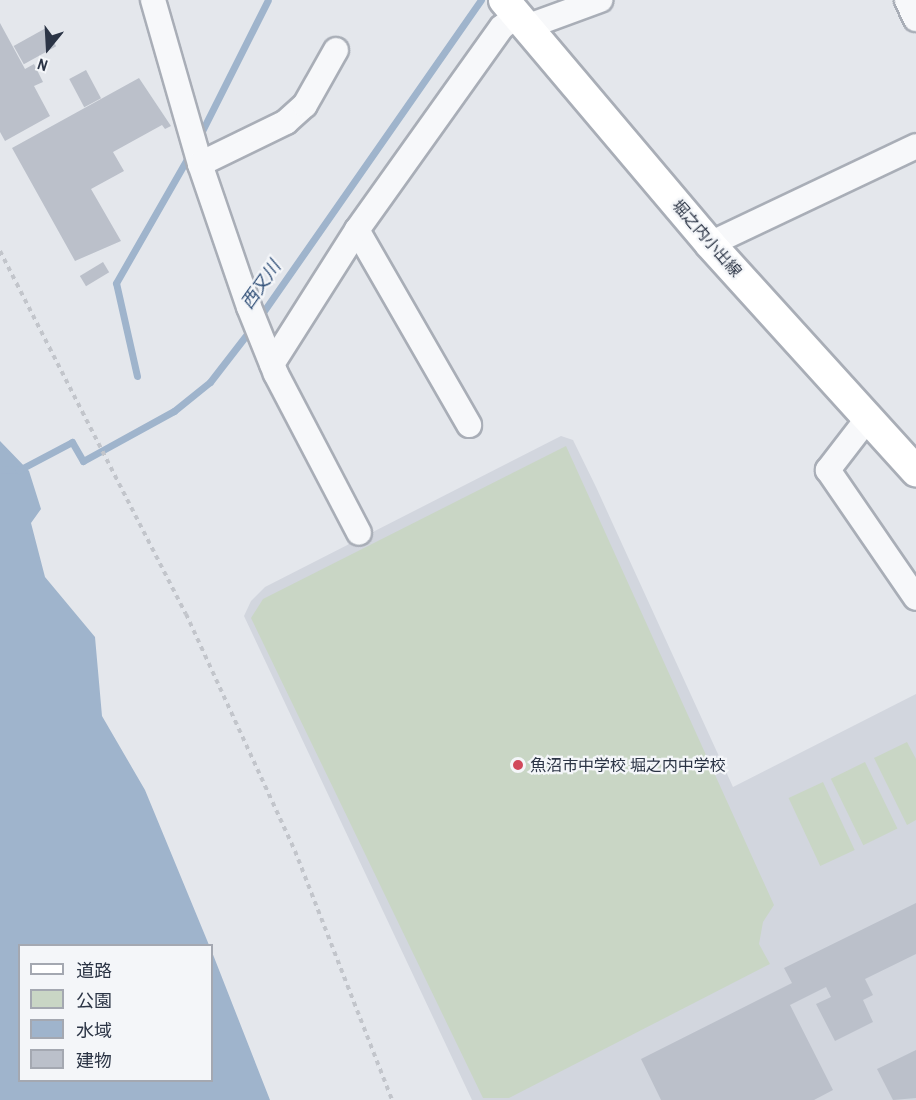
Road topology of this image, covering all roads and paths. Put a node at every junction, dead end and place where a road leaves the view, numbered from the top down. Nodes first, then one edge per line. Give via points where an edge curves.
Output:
1 (153, 0) edge
2 (600, 0) edge
3 (907, 0) edge
4 (515, 11) edge
5 (916, 19) edge
6 (336, 50) dead end
7 (916, 146) edge
8 (199, 161) junction
9 (357, 230) junction
10 (710, 244) junction
11 (0, 251) edge
12 (270, 358) junction
13 (868, 418) junction
14 (469, 425) dead end
15 (916, 471) edge
16 (359, 533) dead end
17 (916, 598) edge
18 (392, 1100) edge

1 - 8 street
2 - 4 street
3 - 5 street
4 - 9 street
4 - 10 main road, 堀之内小出線
6 - 8 street via 304,105 286,122
7 - 10 street
8 - 12 street
9 - 12 street
9 - 14 street
10 - 13 main road, 堀之内小出線
11 - 18 path via 186,614 296,851
12 - 16 street
13 - 15 main road, 堀之内小出線
13 - 17 street via 828,470

